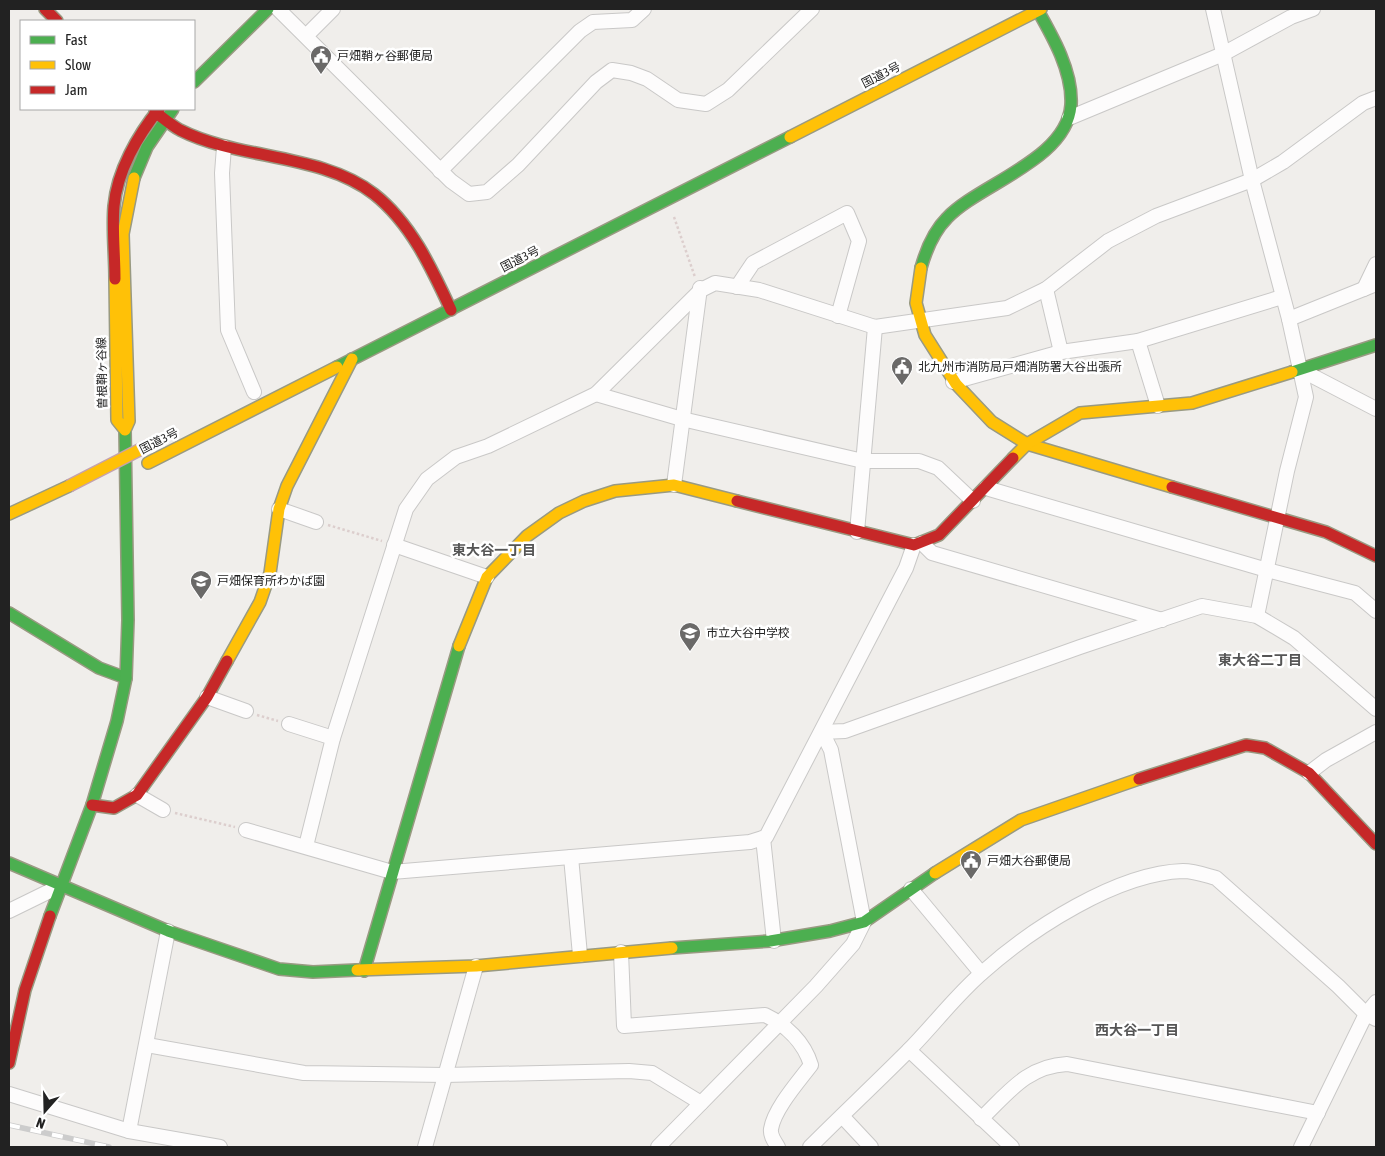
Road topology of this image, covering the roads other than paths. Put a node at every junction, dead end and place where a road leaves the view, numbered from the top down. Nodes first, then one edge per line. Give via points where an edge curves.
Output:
1 (45, 9) edge
2 (254, 9) edge
3 (268, 9) edge
4 (278, 9) edge
5 (333, 9) edge
6 (644, 9) edge
7 (812, 9) edge
8 (1015, 9) edge
9 (1039, 9) edge
10 (1214, 9) edge
11 (1313, 9) edge
12 (998, 18) dead end
13 (56, 20) edge
14 (306, 36) junction
15 (1223, 54) junction
16 (195, 67) edge
17 (195, 81) edge
18 (1376, 98) edge
19 (158, 112) edge
20 (1069, 118) junction
21 (224, 147) junction
22 (440, 171) junction
23 (1252, 180) junction
24 (1376, 264) edge
25 (1370, 286) edge
26 (737, 287) junction
27 (700, 288) junction
28 (1046, 288) junction
29 (1282, 298) junction
30 (451, 310) junction
31 (838, 316) junction
32 (920, 319) junction
33 (1289, 319) junction
34 (875, 328) junction
35 (1138, 341) junction
36 (1376, 345) edge
37 (1061, 352) junction
38 (352, 359) junction
39 (1301, 370) junction
40 (953, 382) junction
41 (254, 392) dead end
42 (596, 394) junction
43 (1158, 406) junction
44 (1376, 409) edge
45 (682, 419) junction
46 (153, 443) dead end
47 (1027, 444) junction
48 (863, 461) junction
49 (113, 480) dead end
50 (674, 485) junction
51 (986, 488) junction
52 (973, 501) junction
53 (279, 509) junction
54 (9, 514) edge
55 (1279, 518) junction
56 (26, 519) dead end
57 (316, 522) road end
58 (9, 526) edge
59 (857, 532) junction
60 (918, 544) junction
61 (394, 545) junction
62 (1376, 556) edge
63 (1267, 570) junction
64 (487, 577) junction
65 (1376, 611) edge
66 (9, 613) edge
67 (1257, 616) junction
68 (1162, 620) junction
69 (126, 678) junction
70 (207, 697) junction
71 (1376, 709) edge
72 (246, 711) road end
73 (290, 724) road end
74 (822, 732) junction
75 (1376, 732) edge
76 (333, 738) junction
77 (1309, 773) junction
78 (137, 795) junction
79 (92, 805) junction
80 (163, 810) road end
81 (246, 830) road end
82 (763, 838) junction
83 (1376, 844) edge
84 (306, 846) junction
85 (572, 856) junction
86 (9, 862) edge
87 (392, 872) junction
88 (60, 886) junction
89 (911, 889) junction
90 (9, 911) edge
91 (864, 922) junction
92 (168, 931) junction
93 (774, 941) junction
94 (621, 952) junction
95 (580, 955) junction
96 (476, 966) junction
97 (364, 971) junction
98 (982, 973) junction
99 (1376, 1002) edge
100 (1371, 1016) edge
101 (782, 1023) junction
102 (147, 1045) junction
103 (909, 1050) junction
104 (9, 1063) edge
105 (445, 1075) junction
106 (9, 1094) edge
107 (701, 1103) junction
108 (1318, 1113) junction
109 (842, 1116) junction
110 (982, 1119) junction
111 (129, 1130) junction
112 (220, 1147) edge
113 (425, 1147) edge
114 (658, 1147) edge
115 (778, 1147) edge
116 (810, 1147) edge
117 (870, 1147) edge
118 (1012, 1147) edge
119 (1301, 1147) edge

1 - 13 main road
2 - 16 main road
3 - 17 main road
4 - 14 street
5 - 14 street
6 - 22 street via 632,20 593,22 580,31
7 - 22 street via 728,90 706,104 678,100 647,79 612,70 596,82 518,165 487,192 469,194
8 - 12 main road
9 - 20 main road via 1067,75 1072,98
9 - 30 main road, 国道3号
10 - 15 street
11 - 15 street via 1291,17
14 - 22 street
15 - 20 street
15 - 23 street
18 - 23 street via 1363,103 1283,162
19 - 21 main road via 181,131
19 - 69 main road, 曽根鞘ヶ谷線 via 132,181 123,234 129,421 125,430
20 - 32 main road via 1047,148 953,212 938,230 924,256 918,283 916,304
21 - 30 main road via 309,167 358,184 382,202 406,227
21 - 41 street via 222,172 228,330
23 - 28 street via 1156,216 1108,241
23 - 29 street
24 - 25 street
25 - 33 street
26 - 27 street via 715,284
26 - 31 street via 759,290
26 - 31 street via 754,263 847,213 859,241
27 - 42 street
27 - 45 street
28 - 32 street via 1007,308
28 - 37 street
29 - 33 street
29 - 35 street
30 - 38 main road, 国道3号
31 - 34 street
32 - 34 street
32 - 40 main road via 932,349
33 - 39 street
34 - 48 street
35 - 37 street
35 - 43 street
36 - 39 main road
37 - 40 street
38 - 49 main road, 国道3号
38 - 53 main road via 287,486
39 - 43 main road via 1192,403
39 - 44 street
39 - 55 street via 1306,396
40 - 47 main road via 993,423
42 - 45 street
42 - 61 street via 488,446 456,457 427,479 406,509
43 - 47 main road via 1080,412
45 - 48 street
45 - 50 street
46 - 54 main road, 国道3号, bridge
47 - 51 main road
47 - 55 main road
48 - 52 street via 919,461 938,468
48 - 59 street
50 - 59 main road
50 - 64 main road via 615,491 567,509 527,536
51 - 52 main road
51 - 63 street
52 - 60 main road via 939,535
53 - 57 street
53 - 70 main road via 270,573 260,602
55 - 62 main road via 1326,532
55 - 63 street
56 - 58 main road
59 - 60 main road
60 - 68 street via 932,553
60 - 74 street
61 - 64 street
61 - 76 street
63 - 65 street via 1355,593
63 - 67 street
64 - 87 main road via 456,653
66 - 69 main road via 99,668
67 - 68 street via 1202,606
67 - 71 street via 1294,638
68 - 74 street via 845,731
69 - 79 main road, 曽根鞘ヶ谷線
70 - 72 street
70 - 78 main road
73 - 76 street
74 - 82 street via 775,823
74 - 91 street via 831,750
75 - 77 street
76 - 84 street
77 - 83 main road
77 - 89 main road via 1265,748 1246,745 1226,750 1021,820
78 - 79 main road via 114,808
78 - 80 street
79 - 88 main road, 曽根鞘ヶ谷線
81 - 84 street
82 - 85 street via 750,842
82 - 93 street
84 - 87 street
85 - 87 street
85 - 95 street
86 - 88 main road
87 - 97 main road
88 - 90 street
88 - 92 main road
88 - 104 main road, 曽根鞘ヶ谷線 via 25,990
89 - 91 main road
89 - 98 street
91 - 93 main road
91 - 101 street via 853,944
92 - 97 main road via 279,968 313,972
92 - 102 street
93 - 94 main road
94 - 95 main road
94 - 101 street via 624,1026 765,1015
95 - 96 main road
96 - 97 main road
96 - 105 street
98 - 100 street via 1067,912 1113,888 1158,874 1199,872 1216,878
98 - 103 street
99 - 100 street
100 - 108 street
101 - 107 street
101 - 115 street via 808,1052 811,1064 782,1105 771,1129
102 - 105 street via 304,1073
102 - 111 street
103 - 109 street
103 - 110 street
105 - 107 street via 652,1073
105 - 113 street
106 - 111 street
107 - 114 street
108 - 110 street via 1054,1064 1026,1076
108 - 119 street
109 - 116 street
109 - 117 street
110 - 118 street
111 - 112 street

